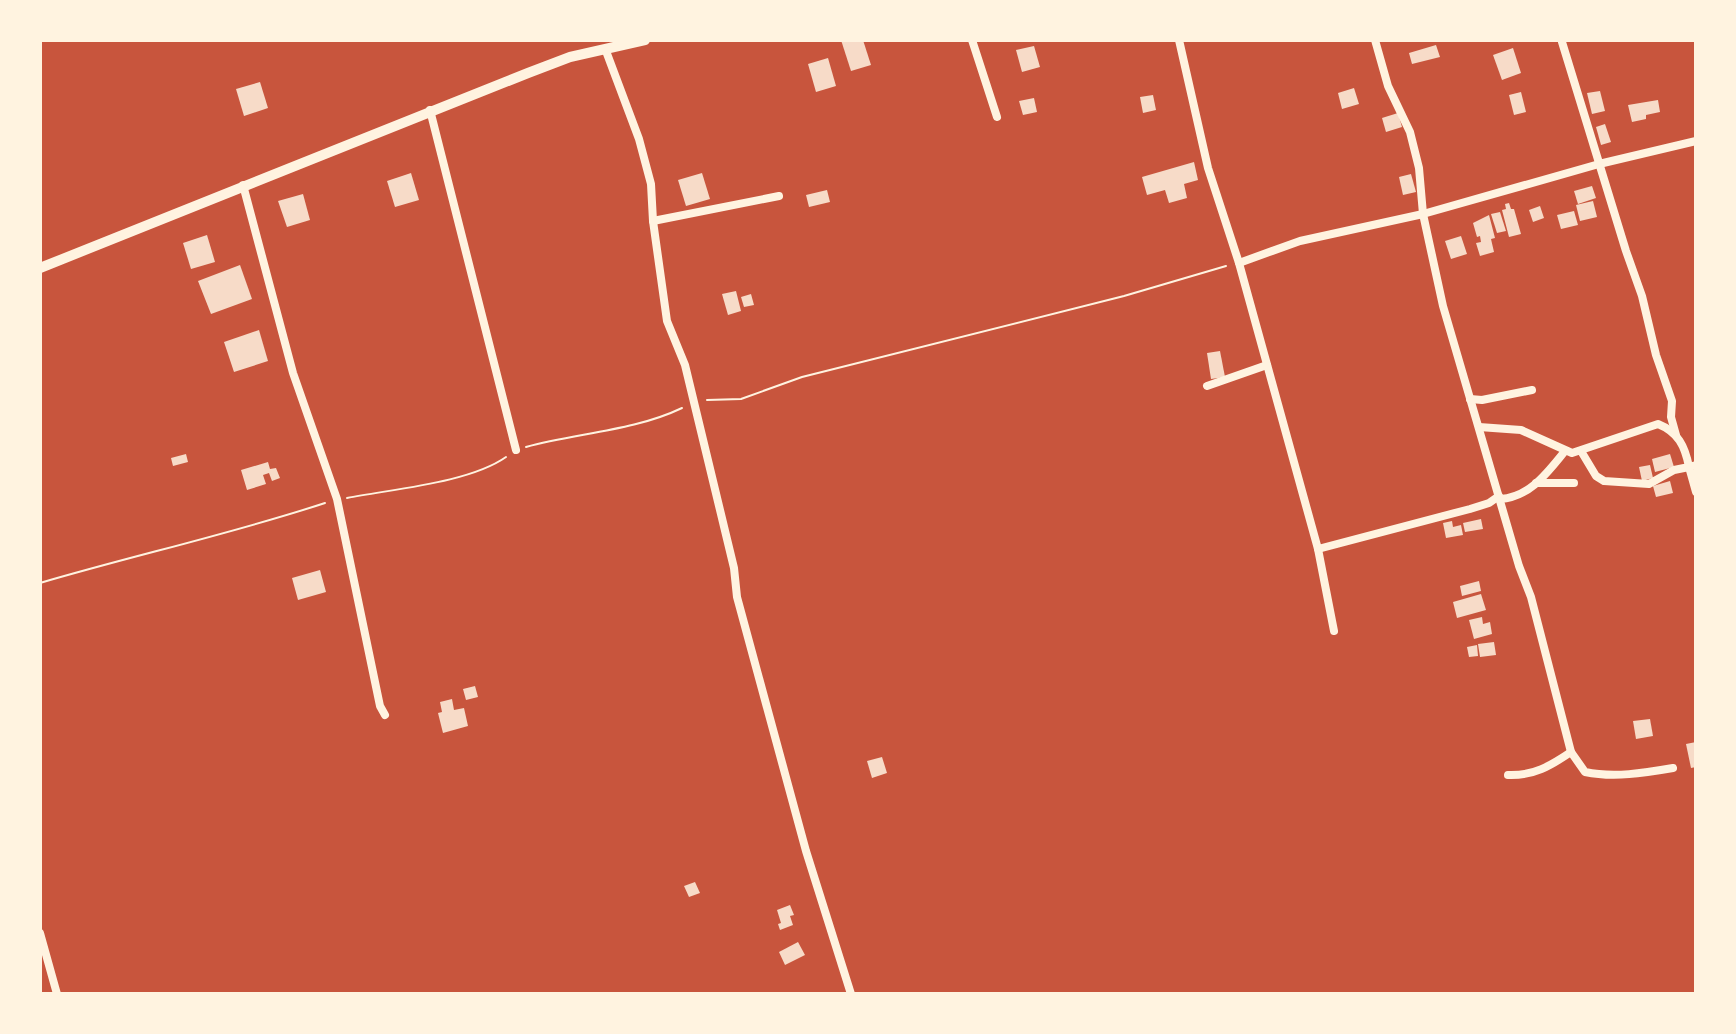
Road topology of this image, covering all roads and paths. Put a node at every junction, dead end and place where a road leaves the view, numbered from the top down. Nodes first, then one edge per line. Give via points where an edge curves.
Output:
1 (645, 40) edge
2 (972, 40) edge
3 (1179, 40) edge
4 (1375, 40) edge
5 (1562, 42) dead end
6 (606, 51) junction
7 (430, 110) junction
8 (997, 117) dead end
9 (1696, 141) edge
10 (1599, 164) junction
11 (243, 185) junction
12 (779, 196) dead end
13 (1423, 214) junction
14 (653, 221) junction
15 (1239, 263) junction
16 (40, 268) edge
17 (1267, 365) junction
18 (1207, 386) dead end
19 (1532, 390) dead end
20 (1470, 399) junction
21 (693, 403) junction
22 (1479, 427) junction
23 (1676, 435) junction
24 (516, 450) junction
25 (1565, 451) junction
26 (1581, 451) junction
27 (1693, 466) edge
28 (1536, 483) junction
29 (1574, 483) dead end
30 (1696, 492) edge
31 (1500, 498) junction
32 (337, 499) junction
33 (1318, 549) junction
34 (40, 583) edge
35 (1334, 631) dead end
36 (385, 715) dead end
37 (1571, 752) junction
38 (1673, 768) dead end
39 (1508, 775) dead end
40 (40, 933) edge
41 (57, 994) edge
42 (851, 994) edge

1 - 6 street
2 - 8 street
3 - 15 street via 1208,168
4 - 13 street via 1388,86 1410,132
5 - 10 street
6 - 7 street via 570,57
6 - 14 street via 639,139 651,184
7 - 11 street
7 - 24 street
9 - 10 street
10 - 13 street
10 - 23 street via 1672,401
11 - 16 street
11 - 32 street via 293,373
12 - 14 street
13 - 15 street via 1300,241
13 - 20 street
14 - 21 street via 667,321
15 - 17 street
15 - 21 path via 802,377 741,399
17 - 18 street
17 - 33 street
19 - 20 street
20 - 22 street
21 - 24 path via 666,416
21 - 42 street via 737,597
22 - 25 street via 1521,430
22 - 31 street
23 - 26 street via 1658,424
23 - 27 street
24 - 32 path via 493,466 457,477
25 - 26 street
25 - 28 street
26 - 27 street via 1604,481 1649,484
27 - 30 street
28 - 29 street
28 - 31 street via 1523,495
31 - 33 street
31 - 37 street
32 - 34 path
32 - 36 street
33 - 35 street
37 - 38 street via 1585,772 1595,774
37 - 39 street via 1527,776
40 - 41 street

